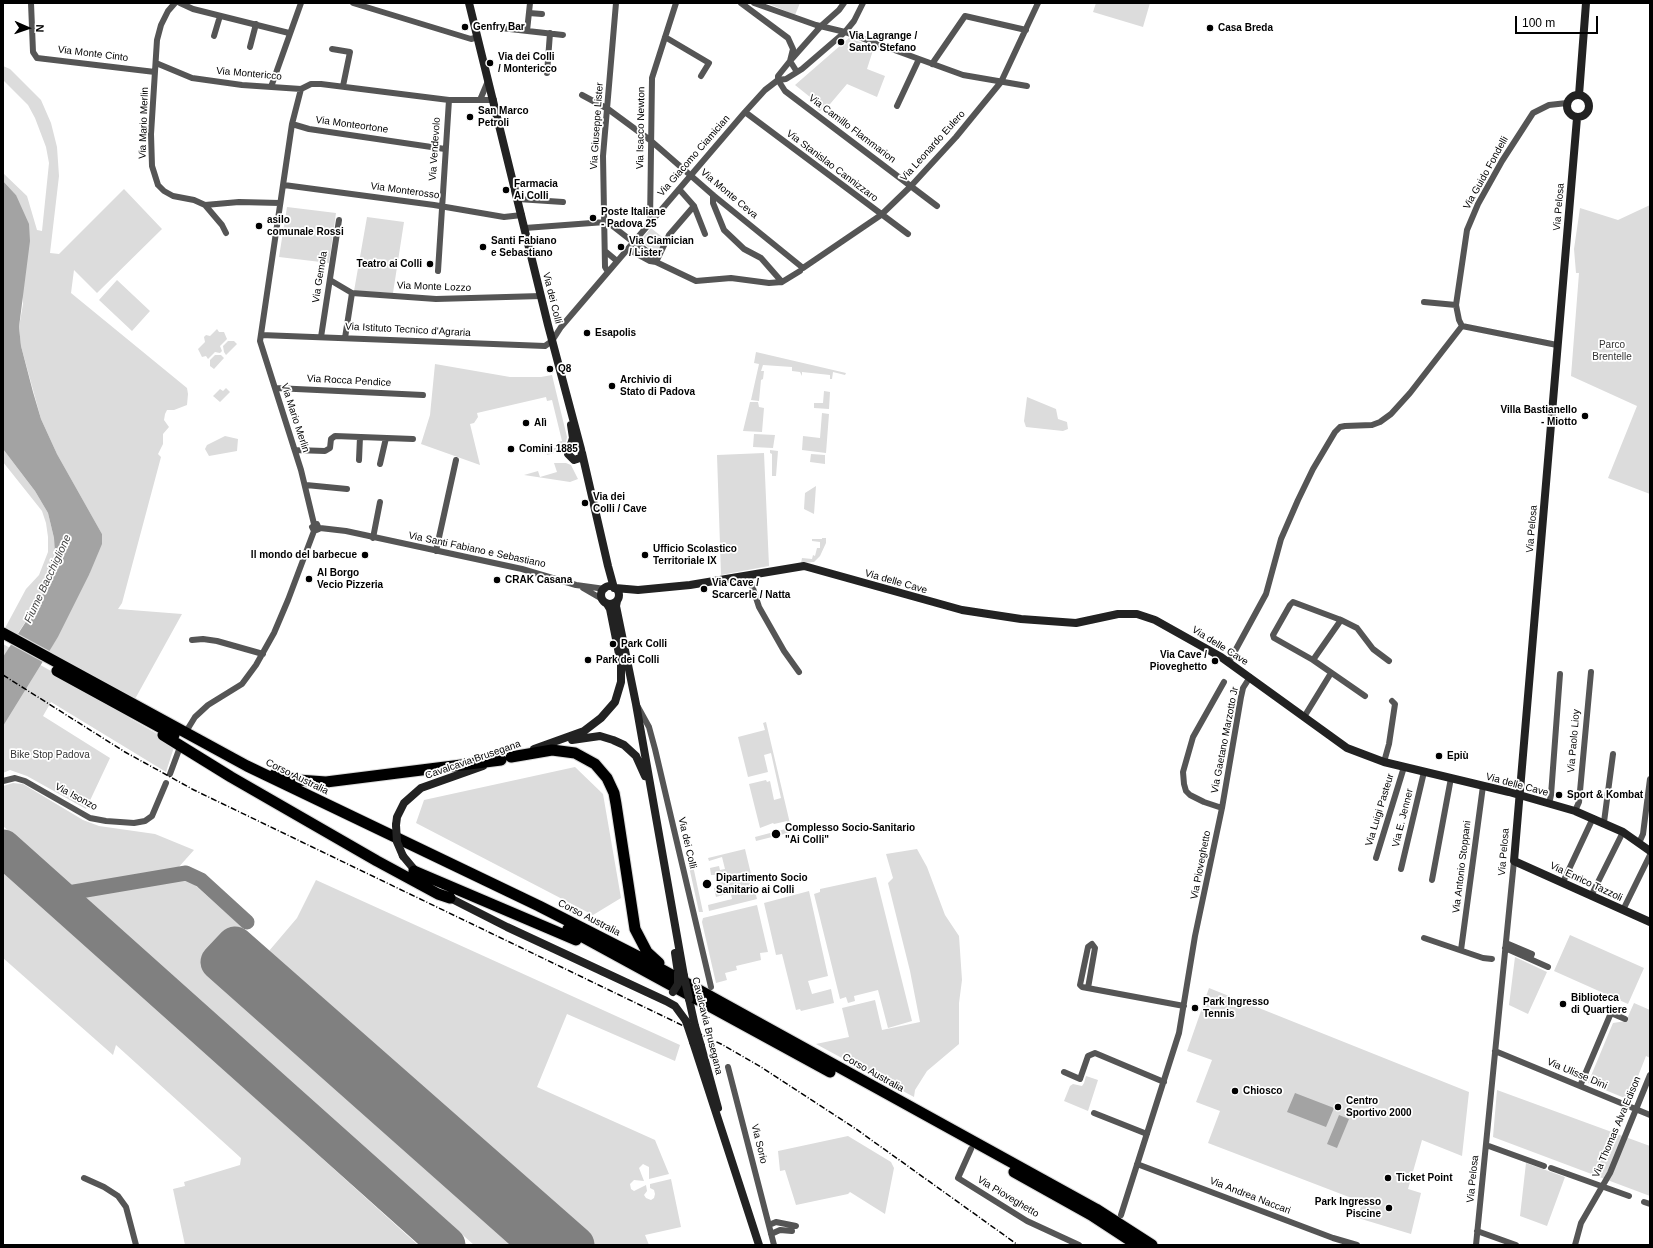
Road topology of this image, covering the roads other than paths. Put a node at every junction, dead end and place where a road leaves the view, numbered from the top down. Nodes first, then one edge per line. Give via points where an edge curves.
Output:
1 (31, 3) edge
2 (175, 3) edge
3 (180, 3) edge
4 (301, 3) edge
5 (353, 3) edge
6 (469, 3) edge
7 (530, 3) edge
8 (616, 3) edge
9 (676, 3) edge
10 (741, 3) edge
11 (844, 3) edge
12 (863, 3) edge
13 (1038, 3) edge
14 (1586, 3) edge
15 (757, 4) edge
16 (753, 12) junction
17 (529, 13) junction
18 (542, 14) dead end
19 (220, 16) junction
20 (256, 24) junction
21 (821, 26) junction
22 (475, 28) junction
23 (1026, 30) junction
24 (527, 31) junction
25 (845, 32) junction
26 (289, 33) junction
27 (550, 34) junction
28 (563, 35) dead end
29 (214, 36) dead end
30 (478, 37) junction
31 (665, 37) junction
32 (250, 47) dead end
33 (332, 49) dead end
34 (919, 59) junction
35 (790, 61) junction
36 (156, 63) junction
37 (932, 64) junction
38 (155, 72) junction
39 (797, 72) junction
40 (547, 73) dead end
41 (701, 76) dead end
42 (488, 80) junction
43 (778, 80) junction
44 (1001, 82) junction
45 (271, 86) junction
46 (343, 86) junction
47 (1027, 86) dead end
48 (301, 89) junction
49 (582, 95) dead end
50 (1579, 95) junction
51 (449, 100) junction
52 (480, 100) junction
53 (494, 100) junction
54 (1567, 103) junction
55 (897, 106) dead end
56 (608, 109) junction
57 (745, 112) junction
58 (1577, 118) junction
59 (292, 124) junction
60 (650, 140) junction
61 (445, 149) junction
62 (691, 175) junction
63 (284, 185) junction
64 (911, 186) junction
65 (679, 188) junction
66 (713, 195) junction
67 (518, 199) junction
68 (563, 202) dead end
69 (280, 204) junction
70 (204, 205) junction
71 (442, 206) junction
72 (694, 206) junction
73 (937, 206) dead end
74 (522, 215) junction
75 (881, 215) junction
76 (339, 220) dead end
77 (605, 222) junction
78 (650, 223) junction
79 (525, 228) junction
80 (226, 233) dead end
81 (705, 234) dead end
82 (908, 234) dead end
83 (634, 242) junction
84 (628, 249) junction
85 (605, 251) junction
86 (617, 261) junction
87 (656, 262) junction
88 (802, 270) junction
89 (438, 271) dead end
90 (772, 271) junction
91 (608, 272) junction
92 (330, 280) junction
93 (782, 282) junction
94 (769, 283) junction
95 (352, 293) junction
96 (541, 296) junction
97 (1424, 302) dead end
98 (1456, 305) junction
99 (1462, 326) junction
100 (261, 335) junction
101 (321, 337) junction
102 (346, 338) junction
103 (552, 341) junction
104 (1558, 345) junction
105 (274, 388) junction
106 (423, 395) dead end
107 (568, 401) junction
108 (360, 437) junction
109 (386, 438) junction
110 (413, 439) dead end
111 (570, 448) junction
112 (295, 450) junction
113 (582, 451) junction
114 (359, 460) dead end
115 (456, 460) dead end
116 (574, 460) junction
117 (380, 464) dead end
118 (588, 481) junction
119 (306, 485) junction
120 (347, 489) dead end
121 (380, 502) dead end
122 (316, 528) junction
123 (372, 538) junction
124 (436, 551) junction
125 (749, 576) junction
126 (576, 585) junction
127 (610, 588) junction
128 (638, 590) junction
129 (618, 600) junction
130 (604, 601) junction
131 (1341, 620) junction
132 (3, 633) edge
133 (192, 640) dead end
134 (3, 641) edge
135 (263, 654) junction
136 (1313, 660) junction
137 (1389, 661) dead end
138 (1229, 662) junction
139 (57, 667) junction
140 (799, 672) dead end
141 (1591, 672) dead end
142 (1331, 673) junction
143 (1560, 674) dead end
144 (1250, 677) junction
145 (1224, 682) dead end
146 (1365, 696) dead end
147 (1392, 701) dead end
148 (636, 704) junction
149 (128, 710) junction
150 (1304, 717) junction
151 (187, 730) dead end
152 (547, 745) junction
153 (180, 747) dead end
154 (655, 749) junction
155 (645, 751) junction
156 (1613, 754) dead end
157 (506, 758) junction
158 (1384, 762) junction
159 (247, 766) junction
160 (1404, 767) junction
161 (1424, 772) junction
162 (170, 774) dead end
163 (1451, 778) junction
164 (1650, 779) edge
165 (3, 781) edge
166 (166, 783) dead end
167 (1483, 786) junction
168 (1520, 795) junction
169 (1549, 804) junction
170 (1222, 808) junction
171 (1575, 811) junction
172 (1594, 818) junction
173 (1604, 822) junction
174 (659, 827) junction
175 (1623, 832) junction
176 (1639, 843) junction
177 (1650, 851) edge
178 (1650, 855) edge
179 (1376, 858) dead end
180 (1514, 861) junction
181 (1401, 869) dead end
182 (414, 871) junction
183 (1432, 880) dead end
184 (1563, 882) junction
185 (1592, 896) junction
186 (450, 898) junction
187 (1623, 910) junction
188 (1650, 922) edge
189 (1424, 938) dead end
190 (1506, 946) junction
191 (1461, 950) junction
192 (1492, 959) dead end
193 (632, 964) junction
194 (1548, 967) dead end
195 (681, 974) junction
196 (711, 987) dead end
197 (1088, 988) junction
198 (660, 997) junction
199 (713, 998) junction
200 (1184, 1006) junction
201 (1625, 1019) dead end
202 (1496, 1051) junction
203 (728, 1067) dead end
204 (1064, 1072) dead end
205 (1650, 1075) edge
206 (1164, 1082) junction
207 (1580, 1086) junction
208 (1636, 1109) junction
209 (1094, 1113) dead end
210 (1650, 1115) edge
211 (722, 1128) junction
212 (1147, 1134) junction
213 (1486, 1145) junction
214 (972, 1149) junction
215 (1137, 1164) junction
216 (1544, 1166) dead end
217 (1551, 1168) dead end
218 (84, 1178) dead end
219 (1602, 1187) junction
220 (1629, 1196) dead end
221 (1121, 1215) dead end
222 (769, 1225) junction
223 (1477, 1231) junction
224 (771, 1234) junction
225 (136, 1245) edge
226 (759, 1245) edge
227 (774, 1245) edge
228 (1079, 1245) edge
229 (1137, 1245) edge
230 (1152, 1245) edge
231 (1357, 1245) edge
232 (1476, 1245) edge
233 (1516, 1245) edge
234 (1575, 1245) edge

1 - 38 street, Via Monte Cinto via 33,52 37,58
2 - 36 street, Via Mario Merlin via 160,25
3 - 19 street
4 - 26 street
5 - 30 street via 471,39
6 - 22 main road, Via dei Colli
7 - 17 street
8 - 56 street, Via Giuseppe Lister
9 - 31 street, Via Isacco Newton
10 - 16 street
11 - 21 street
12 - 25 street
13 - 23 street, Via Leonardo Eulero
14 - 50 main road
15 - 16 street
15 - 21 street
16 - 35 street via 786,36 793,49
17 - 18 street
17 - 24 street
19 - 20 street
19 - 29 street
20 - 26 street
20 - 32 street
21 - 25 street
21 - 35 street
22 - 24 street via 483,26
22 - 30 main road, Via dei Colli
23 - 37 street via 965,16
23 - 44 street, Via Leonardo Eulero
24 - 27 street
25 - 34 street
25 - 39 street
26 - 45 street
27 - 28 street
27 - 40 street
30 - 42 main road, Via dei Colli
31 - 41 street via 709,63
31 - 60 street, Via Isacco Newton via 652,78
33 - 46 street via 350,52
34 - 37 street
34 - 55 street
35 - 39 street
35 - 43 street via 778,76
36 - 38 street, Via Mario Merlin
36 - 45 street, Via Montericco via 192,78
37 - 44 street via 963,75
38 - 70 street, Via Mario Merlin via 151,134 152,166 158,185 174,196
39 - 43 street via 786,80
42 - 52 street
42 - 53 main road, Via dei Colli
43 - 57 street, Via Giacomo Ciamician
43 - 64 street, Via Camillo Flammarion via 786,91
44 - 47 street
44 - 64 street, Via Leonardo Eulero
45 - 48 street, Via Montericco
46 - 48 street, Via Montericco via 311,84
46 - 51 street, Via Montericco
48 - 59 street
49 - 56 street, Via Monte Ceva
50 - 54 main road via 1570,97
50 - 58 main road via 1586,98 1589,107 1586,114
51 - 52 street, Via Montericco
51 - 61 street, Via Vendevolo
52 - 53 street, Via Montericco
53 - 67 main road, Via dei Colli
54 - 58 main road via 1569,113
54 - 98 street, Via Guido Fondelli via 1549,105 1533,113 1481,198 1467,230
56 - 60 street, Via Monte Ceva
56 - 77 street, Via Giuseppe Lister via 603,156
57 - 62 street, Via Giacomo Ciamician
57 - 75 street, Via Stanislao Cannizzaro
58 - 104 main road, Via Pelosa
59 - 61 street, Via Monteortone via 309,129
59 - 63 street, Via Mario Merlin
60 - 62 street, Via Monte Ceva
60 - 78 street, Via Isacco Newton
61 - 71 street, Via Vendevolo
62 - 65 street, Via Giacomo Ciamician
62 - 66 street, Via Monte Ceva
63 - 69 street, Via Mario Merlin
63 - 71 street, Via Monterosso
64 - 73 street, Via Camillo Flammarion
64 - 75 street, Via Leonardo Eulero
65 - 72 street
65 - 78 street, Via Giacomo Ciamician
66 - 88 street, Via Monte Ceva
66 - 90 street via 713,203 724,230 744,249 761,258
67 - 68 street
67 - 74 main road, Via dei Colli
69 - 70 street via 239,202
69 - 100 street, Via Mario Merlin
70 - 80 street, Via Mario Merlin
71 - 74 street, Via Monterosso via 504,216
71 - 89 street, Via Vendevolo
72 - 81 street
72 - 87 street via 669,235
74 - 79 main road, Via dei Colli
75 - 82 street, Via Stanislao Cannizzaro
75 - 88 street, Via Leonardo Eulero
76 - 92 street, Via Gemola
77 - 79 street
77 - 83 street, Via Leonardo Eulero
77 - 85 street, Via Giuseppe Lister
78 - 83 street, Via Giacomo Ciamician
79 - 96 main road, Via dei Colli
83 - 84 street, Via Giacomo Ciamician
83 - 87 street, Via Leonardo Eulero via 652,255
84 - 86 street, Via Giacomo Ciamician
84 - 87 street, Via Leonardo Eulero
85 - 86 street
85 - 91 street, Via Giuseppe Lister via 605,266
86 - 91 street, Via Giacomo Ciamician
87 - 94 street, Via Leonardo Eulero via 696,281 730,278
88 - 93 street, Via Leonardo Eulero
90 - 93 street
90 - 94 street
91 - 103 street, Via Giacomo Ciamician
92 - 95 street, Via Monte Lozzo
92 - 101 street, Via Gemola
93 - 94 street, Via Leonardo Eulero
95 - 96 street, Via Monte Lozzo via 436,299
95 - 102 street
96 - 103 main road, Via dei Colli
97 - 98 street
98 - 99 street, Via Guido Fondelli via 1458,320
99 - 104 street
99 - 138 street via 1391,414 1372,425 1345,426 1335,432 1298,500 1281,539 1266,594
100 - 101 street, Via Istituto Tecnico d'Agraria
100 - 105 street, Via Mario Merlin via 260,341
101 - 102 street, Via Istituto Tecnico d'Agraria
102 - 103 street, Via Istituto Tecnico d'Agraria via 540,347
103 - 107 main road, Via dei Colli
104 - 168 main road, Via Pelosa
105 - 106 street, Via Rocca Pendice
105 - 112 street, Via Mario Merlin
107 - 111 main road, Via dei Colli via 573,438
107 - 113 main road, Via dei Colli
108 - 109 street
108 - 112 street via 335,436 331,440 330,448 325,451
108 - 114 street
109 - 110 street
109 - 117 street
111 - 113 main road via 575,446
111 - 116 main road, Via dei Colli via 568,454
112 - 119 street, Via Mario Merlin
113 - 116 main road via 580,458
113 - 118 main road, Via dei Colli
115 - 124 street
116 - 118 main road, Via dei Colli
118 - 127 main road, Via dei Colli via 608,566
119 - 120 street
119 - 122 street, Via Mario Merlin
121 - 123 street
122 - 123 street, Via Santi Fabiano e Sebastiano via 346,531
122 - 135 street via 288,600
123 - 124 street, Via Santi Fabiano e Sebastiano
124 - 126 street, Via Santi Fabiano e Sebastiano via 522,569
125 - 128 main road, Via delle Cave
125 - 138 main road, Via delle Cave via 804,566 955,608 1021,619 1076,623 1118,614 1137,614 1173,629
125 - 140 street via 759,606 784,652
126 - 127 street, Via Santi Fabiano e Sebastiano
126 - 130 street, Via Santi Fabiano e Sebastiano
127 - 128 main road, Via delle Cave
127 - 129 main road, Via dei Colli via 618,591
127 - 130 main road via 602,592
128 - 129 main road, Via delle Cave
129 - 130 main road via 612,604
129 - 148 main road, Via dei Colli via 618,613
130 - 152 main road, Cavalcavia Brusegana via 610,609 622,672 619,692 615,702 601,718 584,731
131 - 136 street
131 - 136 street via 1293,602 1273,635 1274,638
131 - 137 street via 1357,628 1373,648
132 - 139 highway, Corso Australia
133 - 135 street via 217,640
134 - 139 highway, Corso Australia
135 - 151 street via 242,684 208,705 194,718
136 - 142 street
138 - 144 main road, Via delle Cave
139 - 149 highway, Corso Australia
139 - 159 highway, Corso Australia
141 - 171 street, Via Paolo Lioy via 1579,802
142 - 146 street
142 - 150 street
143 - 169 street
144 - 150 main road, Via delle Cave
144 - 170 street, Via Gaetano Marzotto Jr via 1241,697
145 - 170 street via 1193,737 1183,772 1186,791 1190,795
147 - 158 street via 1395,704
148 - 154 street, Via dei Colli via 649,727
148 - 155 main road, Cavalcavia Brusegana
149 - 186 highway via 145,724 231,777 393,871
149 - 193 highway, Corso Australia via 237,768 536,912
150 - 158 main road, Via delle Cave via 1347,748
152 - 157 main road, Cavalcavia Brusegana
152 - 174 main road via 600,736 624,745 636,756 645,773
153 - 162 street
154 - 155 street via 650,746
154 - 196 street, Via dei Colli
155 - 174 main road, Cavalcavia Brusegana
156 - 173 street
157 - 159 highway via 326,782 298,780
157 - 182 main road, Cavalcavia Brusegana, bridge via 421,788 404,803 397,817 397,842
157 - 199 highway via 542,751 562,751 582,756 602,772 614,793 633,920 640,940 654,959
158 - 160 main road, Via delle Cave
159 - 199 highway, Corso Australia via 539,906
160 - 161 main road, Via delle Cave
160 - 179 street, Via Luigi Pasteur
161 - 163 main road, Via delle Cave
161 - 181 street, Via E. Jenner
163 - 167 main road, Via delle Cave
163 - 183 street
164 - 176 street via 1643,834
165 - 166 street, Via Isonzo via 25,781 90,818 134,823 145,821 152,816
167 - 168 main road, Via delle Cave
167 - 191 street, Via Antonio Stoppani
168 - 169 main road, Via delle Cave
168 - 180 main road, Via Pelosa
169 - 171 main road, Via delle Cave
170 - 200 street, Via Pioveghetto via 1195,936
171 - 172 main road, Via delle Cave
172 - 173 main road, Via delle Cave
172 - 184 street
173 - 175 main road, Via delle Cave
174 - 195 main road, Cavalcavia Brusegana via 676,928 673,945
175 - 176 main road, Via delle Cave
175 - 185 street
176 - 177 main road, Via delle Cave
178 - 187 street
180 - 184 main road, Via Enrico Tazzoli
180 - 190 street, Via Pelosa
182 - 186 main road, Cavalcavia Brusegana
182 - 193 highway
184 - 185 main road, Via Enrico Tazzoli
185 - 187 main road, Via Enrico Tazzoli
186 - 198 main road, Cavalcavia Brusegana
187 - 188 main road, Via Enrico Tazzoli
189 - 191 street
190 - 194 street via 1532,954 1530,959
190 - 202 street, Via Pelosa
191 - 192 street
193 - 214 highway, Corso Australia
195 - 198 main road, Cavalcavia Brusegana, bridge via 673,992
195 - 211 main road, Cavalcavia Brusegana, bridge
197 - 197 street via 1095,948 1092,944 1088,947 1080,985
197 - 200 street
198 - 211 main road, Cavalcavia Brusegana, bridge via 675,1006 686,1021 710,1100
199 - 230 highway, Corso Australia via 1096,1208
200 - 206 street, Via Pioveghetto via 1179,1033
201 - 207 street via 1611,1013
202 - 207 street, Via Ulisse Dini
202 - 213 street, Via Pelosa
203 - 222 street, Via Sorio
204 - 206 street via 1080,1078 1088,1056 1095,1053
205 - 208 street, Via Thomas Alva Edison
206 - 212 street, Via Pioveghetto
207 - 208 street, Via Ulisse Dini
208 - 210 street, Via Ulisse Dini
208 - 219 street, Via Thomas Alva Edison
209 - 212 street
211 - 226 main road, Cavalcavia Brusegana
212 - 215 street, Via Pioveghetto
213 - 216 street
213 - 223 street, Via Pelosa
214 - 228 street, Via Pioveghetto via 958,1178 1027,1221
214 - 229 highway, Corso Australia
215 - 221 street, Via Pioveghetto
215 - 231 street, Via Andrea Naccari
217 - 219 street
218 - 225 street via 118,1196 126,1207
219 - 220 street, Via Thomas Alva Edison
219 - 234 street, Via Thomas Alva Edison via 1583,1218
222 - 224 street, Via Sorio
222 - 224 street via 776,1222 794,1229
223 - 232 street, Via Pelosa
223 - 233 street
224 - 227 street, Via Sorio

